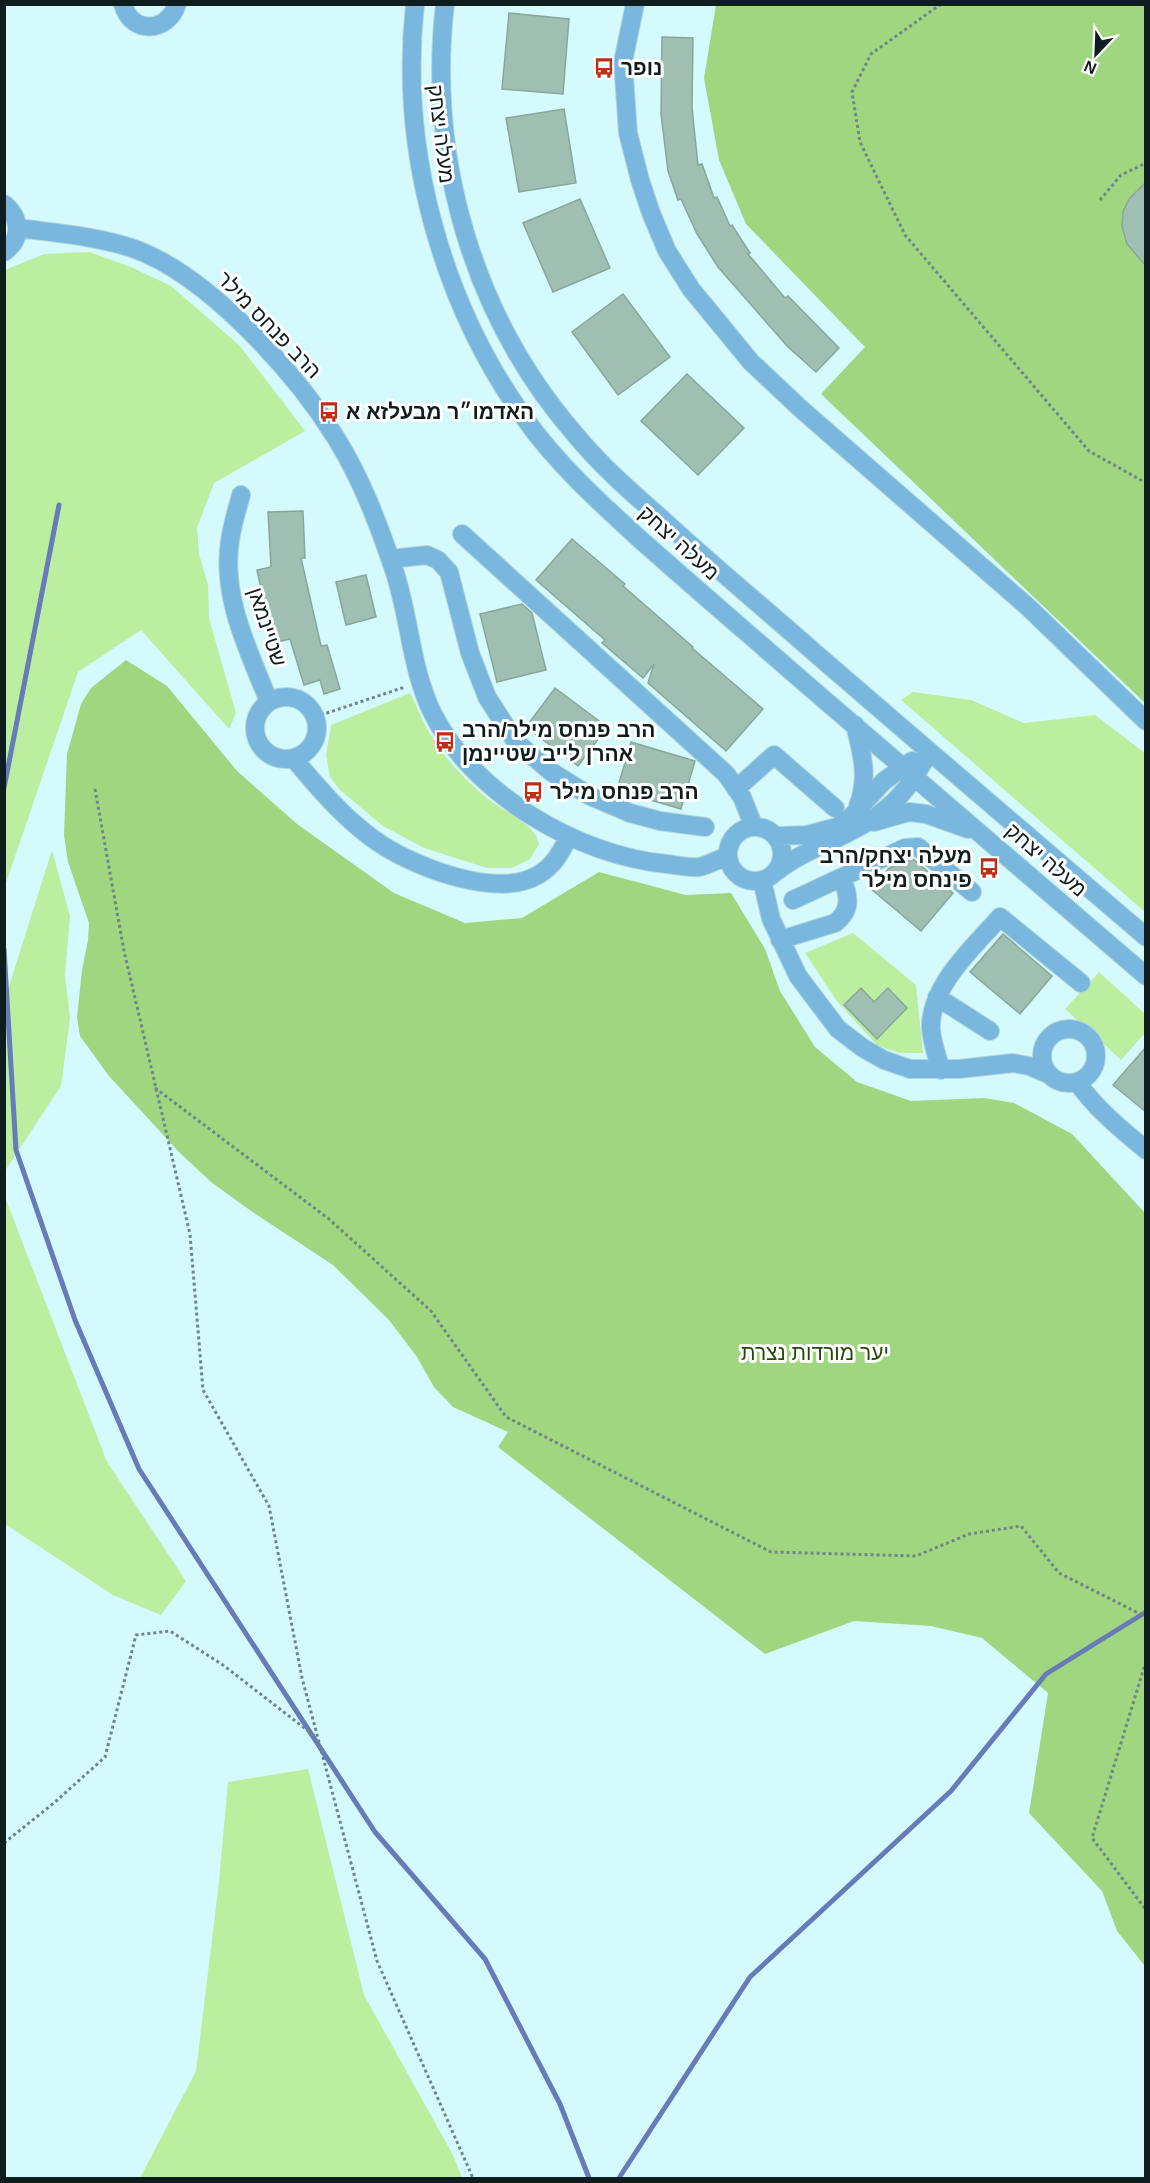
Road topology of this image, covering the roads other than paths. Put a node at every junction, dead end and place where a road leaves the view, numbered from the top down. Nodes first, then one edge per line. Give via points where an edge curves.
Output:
1 (123, 4) edge
2 (177, 4) edge
3 (416, 4) edge
4 (445, 4) edge
5 (635, 4) edge
6 (4, 204) edge
7 (18, 228) junction
8 (4, 252) edge
9 (242, 495) dead end
10 (462, 534) dead end
11 (391, 559) junction
12 (269, 702) junction
13 (1146, 721) edge
14 (855, 725) junction
15 (929, 751) junction
16 (294, 759) junction
17 (909, 772) junction
18 (736, 789) junction
19 (835, 808) dead end
20 (858, 819) junction
21 (705, 827) dead end
22 (754, 827) junction
23 (979, 833) junction
24 (569, 836) junction
25 (775, 836) junction
26 (728, 856) junction
27 (769, 876) junction
28 (842, 878) junction
29 (972, 892) dead end
30 (793, 900) dead end
31 (1146, 937) edge
32 (780, 940) junction
33 (1146, 976) edge
34 (1081, 983) dead end
35 (937, 997) junction
36 (990, 1031) dead end
37 (1046, 1040) junction
38 (997, 1064) junction
39 (940, 1070) junction
40 (1048, 1074) junction
41 (1077, 1082) junction
42 (1146, 1150) edge

1 - 2 street via 135,22 153,27 169,20
3 - 14 street, מעלה יצחק via 411,67 421,176 451,284 484,356 524,418 601,504
4 - 15 street, מעלה יצחק via 440,68 450,171 478,274 528,372 575,434 622,482
5 - 13 street via 623,63 628,133 651,213 667,251 691,289 751,362 1028,608
6 - 7 street via 11,210
7 - 8 street via 15,241
7 - 11 street, הרב פנחס מילר via 92,238 133,249 194,281 218,302 301,387 337,438
9 - 12 street, שטיינמאן via 229,541 229,585 234,609
10 - 18 street via 726,774
11 - 21 street via 427,555 449,572 470,653 487,697 516,742 550,771 590,796 630,813
11 - 24 street, הרב פנחס מילר via 421,681 434,715 481,777 507,799
12 - 16 street via 256,719 258,741 273,757
12 - 16 street via 291,697 310,708 315,717 315,740 310,749
14 - 17 street, מעלה יצחק
14 - 20 street via 864,761
15 - 17 street
15 - 31 street, מעלה יצחק
16 - 24 street via 318,787 381,845 444,873 476,881 524,881 554,862
17 - 20 street via 894,802 876,817
17 - 23 street, מעלה יצחק
18 - 19 street via 774,755
18 - 22 street
20 - 23 street via 909,812
20 - 25 street via 807,835
20 - 27 street
22 - 25 street
22 - 26 street via 737,834
23 - 33 street, מעלה יצחק
24 - 26 street, הרב פנחס מילר via 615,854 652,862 699,867
25 - 27 street via 783,857
26 - 27 street via 732,869 747,880
27 - 32 street via 771,919
28 - 29 street via 905,848 918,847
28 - 30 street
28 - 32 street via 848,893 848,909 842,918
32 - 39 street via 798,976 838,1029 884,1060 910,1069
34 - 35 street via 1000,916 948,977
35 - 36 street
35 - 39 street via 931,1028
37 - 38 street
37 - 40 street via 1041,1058
37 - 41 street via 1069,1028 1092,1041 1094,1067
38 - 39 street
38 - 40 street via 1029,1066
40 - 41 street via 1064,1083
41 - 42 street via 1096,1106

